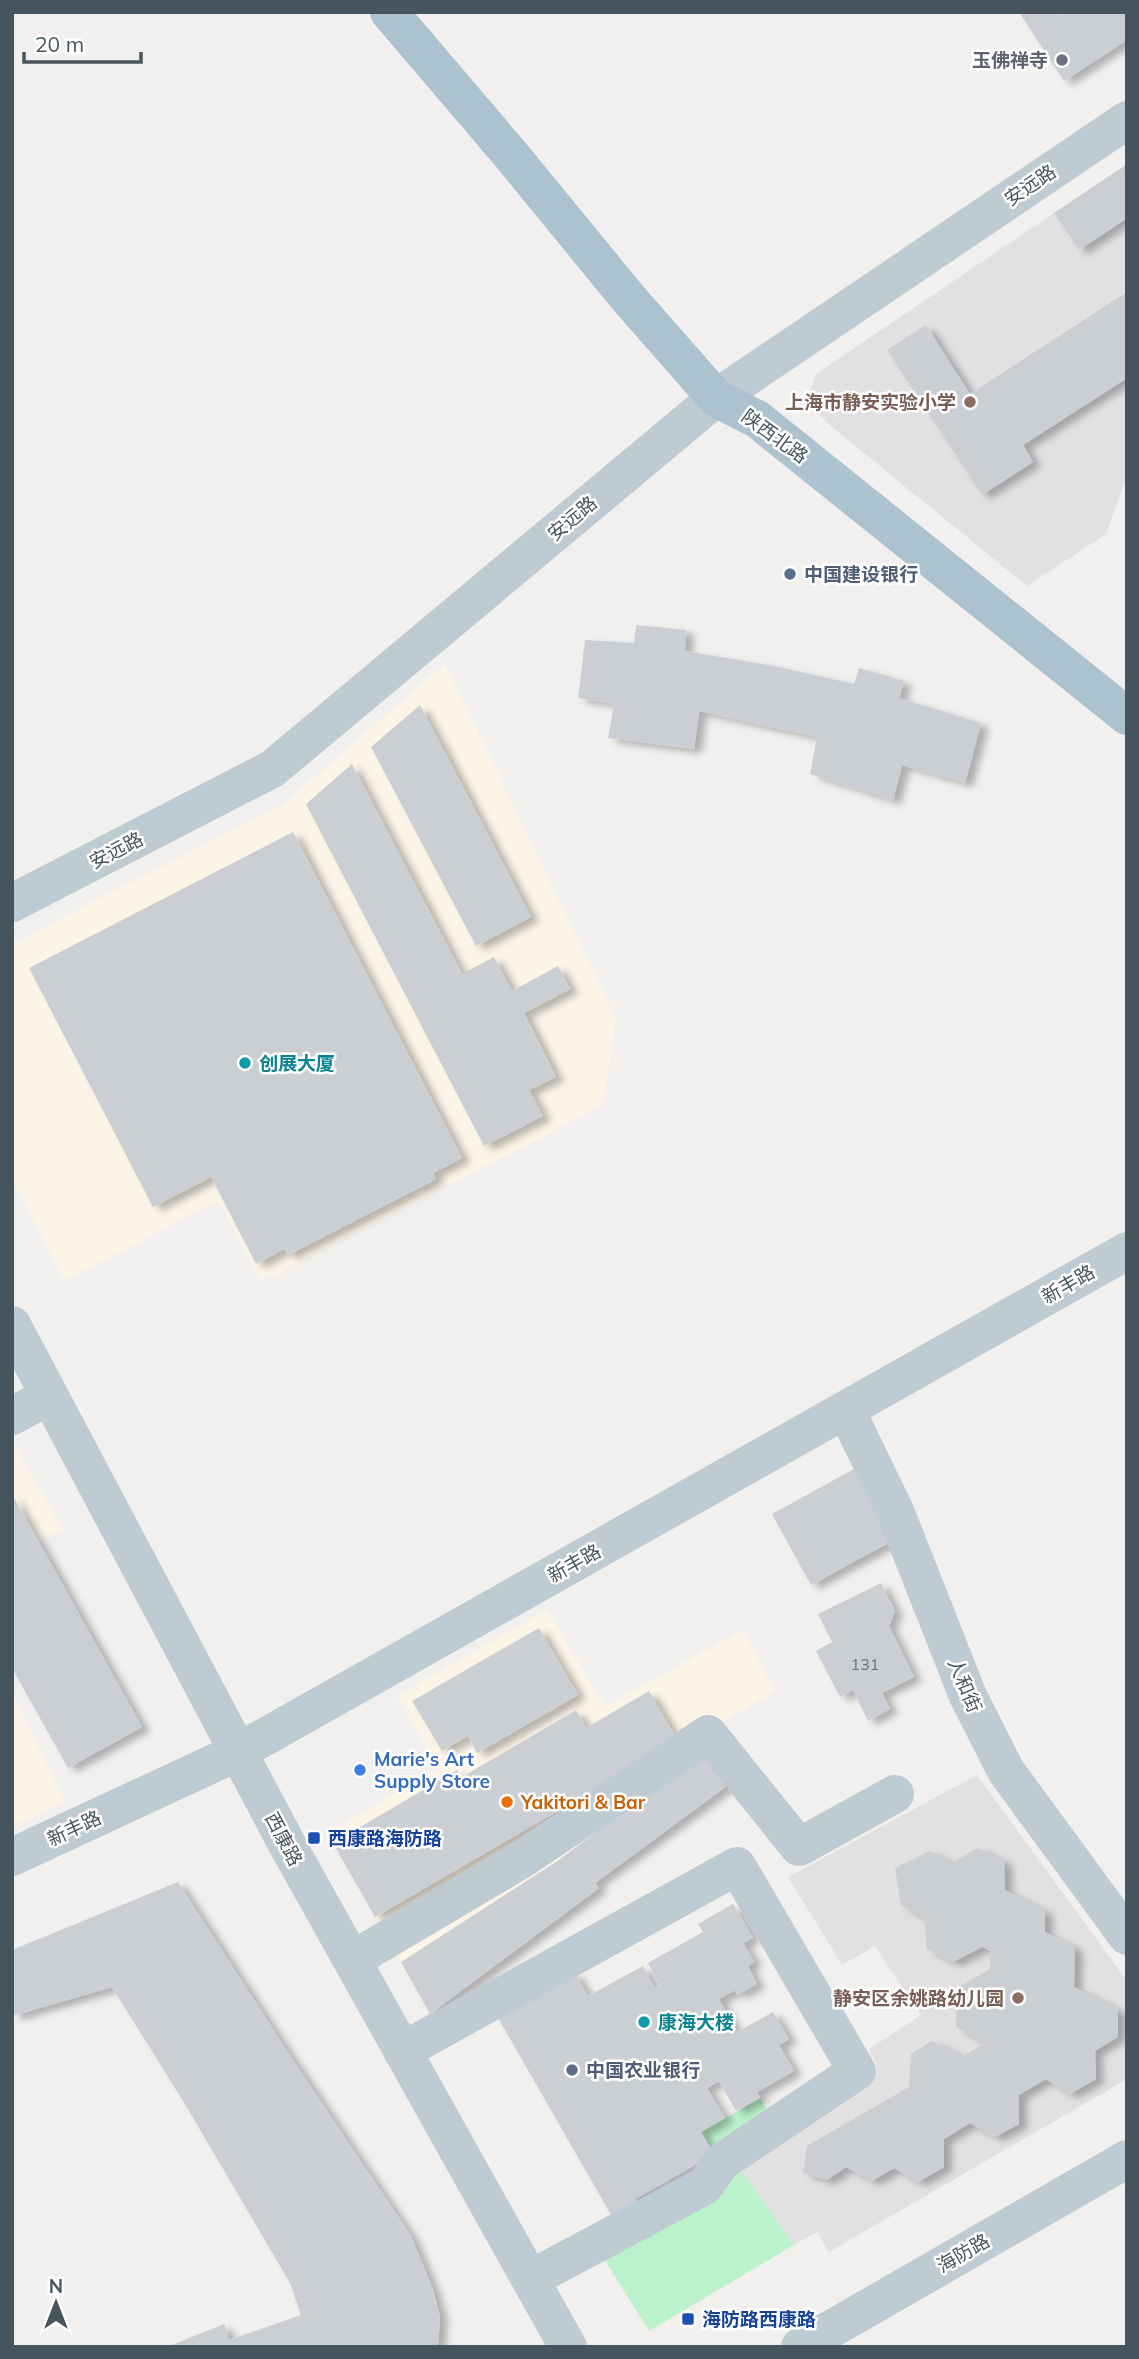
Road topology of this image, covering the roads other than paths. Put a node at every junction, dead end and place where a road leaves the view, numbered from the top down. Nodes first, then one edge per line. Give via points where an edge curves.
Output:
1 (389, 12) edge
2 (1127, 120) edge
3 (716, 398) junction
4 (1127, 716) edge
5 (12, 903) edge
6 (1127, 1251) edge
7 (12, 1325) edge
8 (49, 1396) junction
9 (846, 1410) junction
10 (12, 1416) edge
11 (238, 1752) junction
12 (895, 1794) dead end
13 (12, 1857) edge
14 (1127, 1936) edge
15 (352, 1960) junction
16 (402, 2051) junction
17 (1127, 2159) edge
18 (530, 2279) junction
19 (568, 2347) edge
20 (800, 2347) edge

1 - 3 main road, 陕西北路
2 - 3 street, 安远路
3 - 4 main road, 陕西北路 via 757,419
3 - 5 street, 安远路 via 272,769
6 - 9 street, 新丰路
7 - 8 street, 西康路
8 - 10 street
8 - 11 street, 西康路
9 - 11 street, 新丰路
9 - 14 street, 人和街 via 895,1511 968,1696 1006,1771
11 - 13 street, 新丰路
11 - 15 street, 西康路
12 - 15 street via 799,1847 708,1734 521,1860
15 - 16 street, 西康路
16 - 18 street, 西康路
16 - 18 street via 737,1866 857,2071 723,2161 703,2187
17 - 20 street, 海防路
18 - 19 street, 西康路

